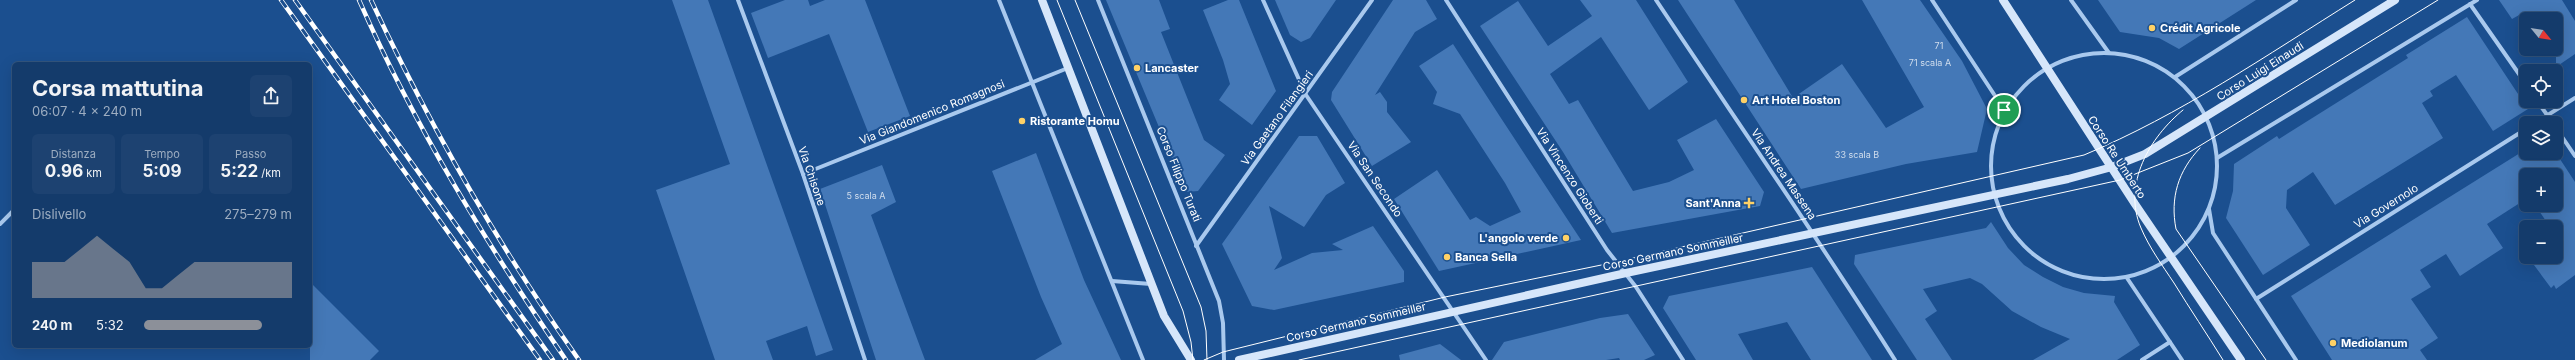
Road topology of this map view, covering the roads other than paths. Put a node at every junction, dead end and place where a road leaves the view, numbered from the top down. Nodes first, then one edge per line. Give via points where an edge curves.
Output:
1 (738, 0) edge
2 (999, 0) edge
3 (1042, 0) edge
4 (1098, 0) edge
5 (1263, 0) edge
6 (1372, 0) edge
7 (1446, 0) edge
8 (1656, 0) edge
9 (1932, 0) edge
10 (2003, 0) edge
11 (2071, 0) edge
12 (2296, 0) edge
13 (2395, 0) edge
14 (2476, 0) edge
15 (2470, 4) junction
16 (2110, 53) junction
17 (1068, 68) junction
18 (2046, 68) junction
19 (2519, 74) edge
20 (2175, 77) junction
21 (1031, 82) junction
22 (1306, 95) junction
23 (2575, 98) edge
24 (2542, 108) edge
25 (2004, 110) junction
26 (2547, 115) joint
27 (2206, 117) junction
28 (2519, 133) edge
29 (2563, 138) edge
30 (2575, 156) edge
31 (2217, 158) junction
32 (2112, 167) junction
33 (803, 174) junction
34 (1995, 194) junction
35 (2209, 208) junction
36 (12, 212) edge
37 (0, 224) edge
38 (1813, 233) junction
39 (1196, 246) junction
40 (2171, 258) junction
41 (1626, 273) junction
42 (2127, 278) junction
43 (1112, 281) junction
44 (1152, 284) junction
45 (2256, 299) junction
46 (1454, 311) junction
47 (2170, 342) junction
48 (865, 360) edge
49 (1143, 360) edge
50 (1191, 360) edge
51 (1224, 360) edge
52 (1239, 360) edge
53 (1486, 360) edge
54 (1683, 360) edge
55 (1895, 360) edge
56 (2142, 360) edge
57 (2182, 360) edge
58 (2241, 360) edge
59 (2296, 360) edge

1 - 33 street, Via Chisone
2 - 21 street
3 - 17 main road
4 - 39 street, Corso Filippo Turati
5 - 22 street, Via San Secondo
6 - 22 street, Via Gaetano Filangieri
7 - 41 street, Via Vincenzo Gioberti via 1607,250
8 - 38 street, Via Andrea Massena
9 - 25 street
10 - 18 main road, Corso Re Umberto
11 - 16 street
12 - 20 street
13 - 27 main road, Corso Luigi Einaudi
14 - 15 street
15 - 19 street
15 - 31 street
16 - 18 street via 2076,56
16 - 20 street via 2144,60
17 - 21 street, Via Giandomenico Romagnosi
17 - 44 main road
18 - 25 street via 2019,91
18 - 32 main road, Corso Re Umberto
20 - 27 street via 2196,100
21 - 33 street, Via Giandomenico Romagnosi
21 - 43 street
22 - 39 street, Via Gaetano Filangieri
22 - 46 street, Via San Secondo
23 - 26 street
24 - 26 street
25 - 34 street via 1994,138 1990,163
27 - 31 street
27 - 32 main road, Corso Luigi Einaudi via 2145,154
28 - 45 street, Via Governolo
29 - 30 street
31 - 35 street via 2216,184
32 - 34 main road, Corso Germano Sommeiller
32 - 40 main road, Corso Re Umberto
33 - 48 street, Via Chisone
34 - 38 main road, Corso Germano Sommeiller
34 - 42 street via 2006,224 2036,257 2059,271 2092,280
35 - 40 street via 2199,228 2186,245
35 - 45 street via 2212,233
36 - 37 street
38 - 41 main road, Corso Germano Sommeiller
38 - 55 street, Via Andrea Massena
39 - 51 street, Corso Filippo Turati via 1219,302 1223,323
40 - 42 street via 2150,270
40 - 58 main road, Corso Re Umberto
41 - 46 main road, Corso Germano Sommeiller
41 - 54 street, Via Vincenzo Gioberti
42 - 47 street
43 - 44 street
43 - 49 street
44 - 50 main road via 1164,316
45 - 59 street
46 - 52 main road, Corso Germano Sommeiller
46 - 53 street, Via San Secondo
47 - 56 street
47 - 57 street

